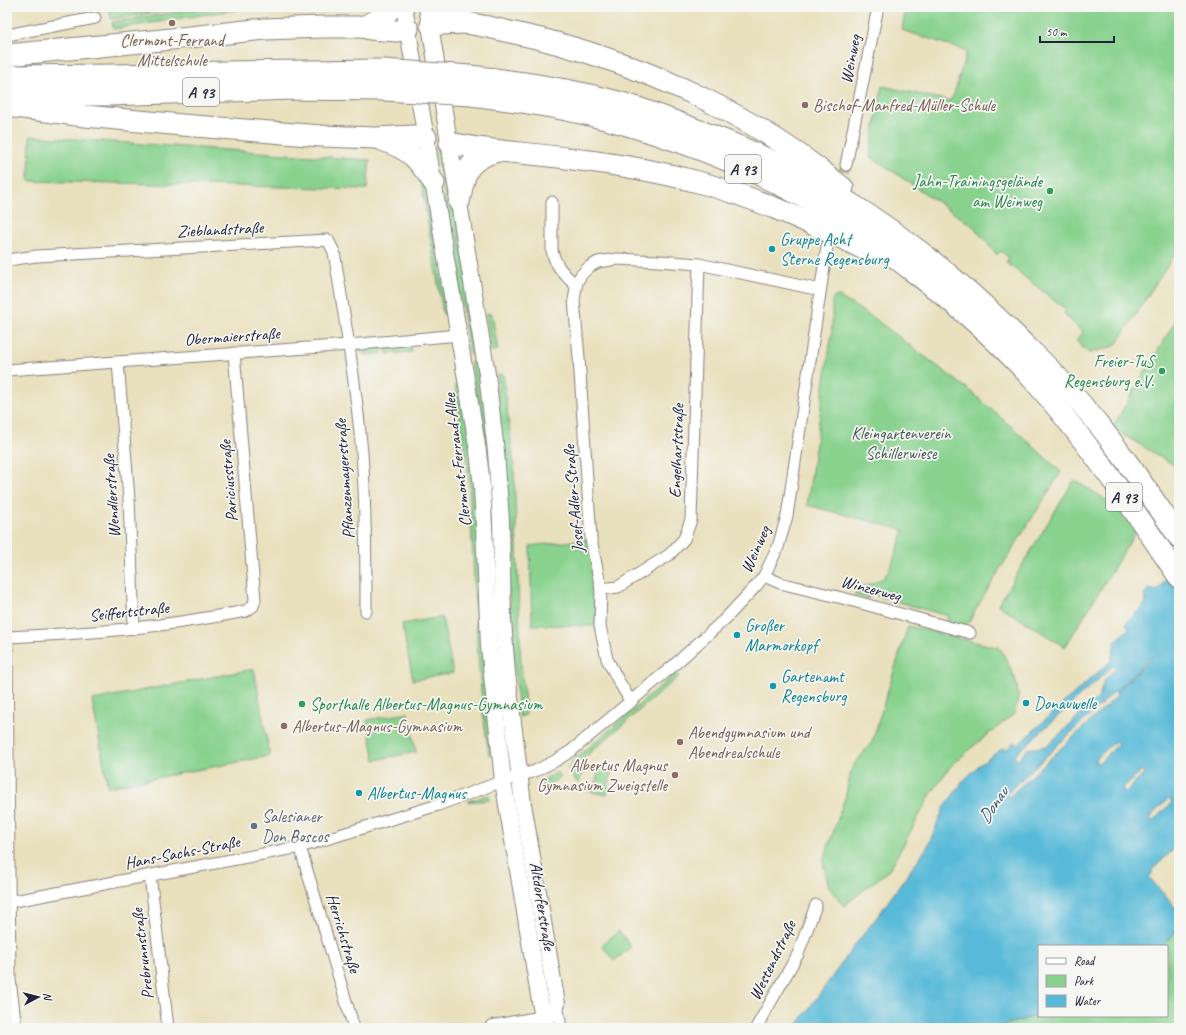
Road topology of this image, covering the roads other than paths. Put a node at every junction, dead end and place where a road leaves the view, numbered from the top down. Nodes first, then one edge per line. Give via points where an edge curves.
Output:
1 (391, 7) edge
2 (404, 7) edge
3 (444, 7) edge
4 (878, 7) edge
5 (429, 16) edge
6 (95, 18) dead end
7 (467, 23) junction
8 (363, 27) junction
9 (408, 29) junction
10 (7, 35) edge
11 (412, 52) junction
12 (7, 55) edge
13 (7, 76) edge
14 (384, 80) junction
15 (471, 85) junction
16 (7, 94) edge
17 (7, 106) edge
18 (445, 113) junction
19 (426, 137) junction
20 (376, 138) junction
21 (450, 143) junction
22 (497, 151) junction
23 (846, 165) tunnel mouth
24 (434, 183) junction
25 (459, 202) junction
26 (552, 202) dead end
27 (873, 218) junction
28 (827, 246) dead end
29 (7, 260) edge
30 (699, 264) junction
31 (576, 286) junction
32 (820, 290) junction
33 (978, 324) junction
34 (459, 335) junction
35 (349, 345) junction
36 (234, 353) junction
37 (118, 362) junction
38 (7, 370) edge
39 (1179, 537) edge
40 (764, 576) junction
41 (1179, 577) edge
42 (601, 589) junction
43 (253, 606) joint
44 (366, 611) dead end
45 (134, 628) junction
46 (970, 633) dead end
47 (7, 638) edge
48 (7, 649) edge
49 (631, 702) junction
50 (8, 750) edge
51 (519, 776) junction
52 (503, 781) junction
53 (300, 848) junction
54 (150, 875) junction
55 (9, 902) junction
56 (816, 905) dead end
57 (557, 1004) junction
58 (543, 1019) junction
59 (16, 1028) edge
60 (168, 1028) edge
61 (354, 1028) edge
62 (493, 1028) edge
63 (560, 1028) edge
64 (756, 1028) edge

1 - 8 highway via 382,18
2 - 9 street, Clermont-Ferrand-Allee
3 - 7 highway
4 - 23 street, Weinweg
5 - 7 highway
5 - 9 street
5 - 11 street
5 - 18 street
6 - 10 street
7 - 27 highway via 586,51 684,89 729,111 830,176
8 - 9 highway via 397,31
8 - 12 highway via 265,29
9 - 11 street, Clermont-Ferrand-Allee
11 - 19 street, Clermont-Ferrand-Allee
13 - 14 highway, A 93 via 226,72
14 - 15 highway, A 93, bridge
14 - 16 highway, A 93 via 293,89 108,95
15 - 27 highway, A 93 via 515,82 621,103 722,138 768,159
15 - 33 highway, A 93 via 509,99 583,113 663,136 763,177 846,222 942,293
17 - 20 highway via 182,125
18 - 19 street
18 - 21 street
19 - 20 highway
19 - 21 street
19 - 24 street, Clermont-Ferrand-Allee
20 - 24 highway via 398,145 415,157
21 - 22 highway
21 - 25 street
22 - 25 highway via 483,155 469,168
22 - 33 highway via 574,159 657,173 698,182 766,204 864,249
24 - 34 street, Clermont-Ferrand-Allee
25 - 51 street via 487,374 496,452 507,674
26 - 31 street via 554,259 558,268
27 - 39 highway, A 93 via 954,279 1014,334 1077,399 1116,447
28 - 32 street, Weinweg
29 - 35 street, Zieblandstraße via 37,256 328,240 334,252
30 - 31 street, Josef-Adler-Straße via 609,260 589,267 581,275
30 - 32 street, Josef-Adler-Straße
30 - 42 street, Engelhartstraße via 691,520 684,539 669,555 618,587
31 - 42 street, Josef-Adler-Straße via 574,300 591,539
32 - 40 street, Weinweg via 786,516 778,547
33 - 41 highway, A 93 via 1066,419 1125,498
34 - 35 street, Obermaierstraße
34 - 52 street, Clermont-Ferrand-Allee via 482,487 489,646
35 - 36 street, Obermaierstraße
35 - 44 street, Pflanzenmayerstraße via 362,453
36 - 37 street, Obermaierstraße
36 - 43 street, Pariciusstraße via 255,600
37 - 38 street, Obermaierstraße
37 - 45 street, Wendlerstraße via 129,499
40 - 46 street, Winzerweg via 780,583
40 - 49 street, Weinweg via 725,620
42 - 49 street, Josef-Adler-Straße via 602,641 607,659
43 - 45 street, Seiffertstraße via 246,611
45 - 47 street, Seiffertstraße
48 - 50 street
49 - 51 street, Weinweg via 571,751 541,769
50 - 55 street
51 - 52 street, Hans-Sachs-Straße
51 - 57 street, Altdorferstraße
52 - 53 street, Hans-Sachs-Straße via 438,805
52 - 58 street, Altdorferstraße
53 - 54 street, Hans-Sachs-Straße
53 - 61 street, Herrichstraße
54 - 55 street, Hans-Sachs-Straße
54 - 60 street, Prebrunnstraße
55 - 59 street via 10,980
56 - 64 street, Westendstraße via 798,954
57 - 58 street
57 - 63 street, Altdorferstraße
58 - 62 street
58 - 63 street, Altdorferstraße

